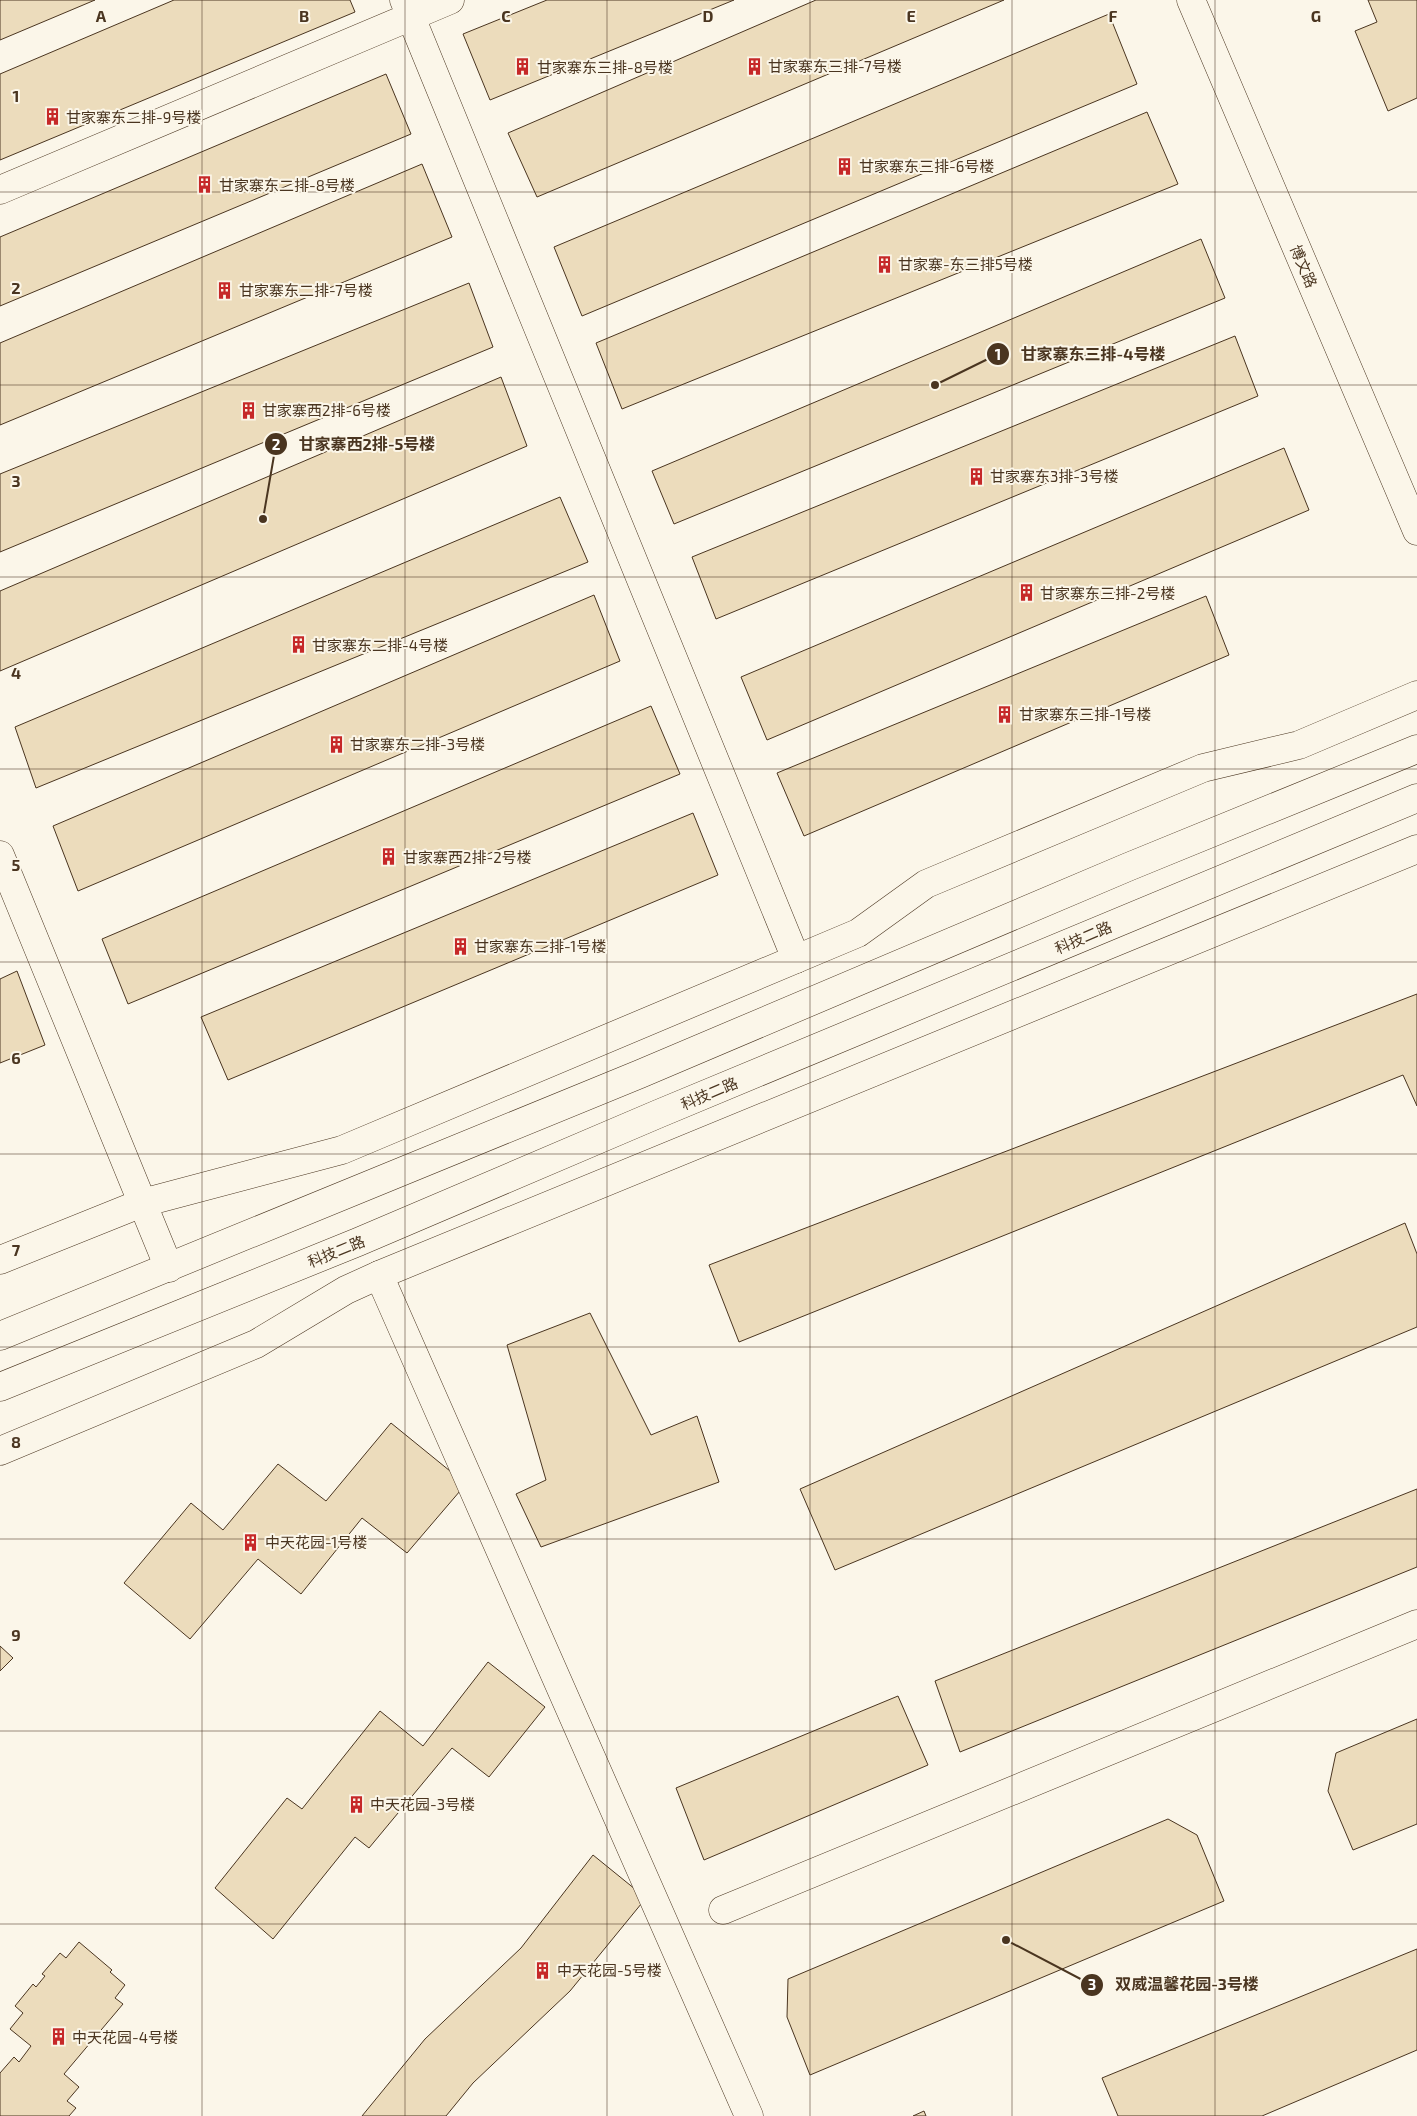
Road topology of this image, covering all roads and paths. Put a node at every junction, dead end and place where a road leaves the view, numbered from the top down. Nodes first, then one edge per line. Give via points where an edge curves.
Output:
1 (450, 0) edge
2 (1191, 0) edge
3 (408, 8) edge
4 (0, 190) edge
5 (1417, 531) edge
6 (1417, 695) edge
7 (1417, 749) edge
8 (1417, 798) edge
9 (1417, 849) edge
10 (0, 855) edge
11 (796, 959) junction
12 (142, 1204) junction
13 (0, 1260) edge
14 (169, 1268) junction
15 (379, 1275) junction
16 (0, 1336) edge
17 (0, 1387) edge
18 (0, 1451) edge
19 (1417, 1624) edge
20 (723, 1910) dead end
21 (749, 2116) edge

1 - 3 street
2 - 5 street, 博文路
3 - 4 street
3 - 11 street
6 - 11 street via 1299,745 1203,768 926,884 858,933
7 - 14 street
8 - 17 street, 科技二路 via 358,1242
9 - 15 street
10 - 12 street
11 - 12 street via 342,1150
12 - 13 street
12 - 14 street
14 - 16 street
15 - 18 street via 346,1290 256,1344
15 - 21 street
19 - 20 street

